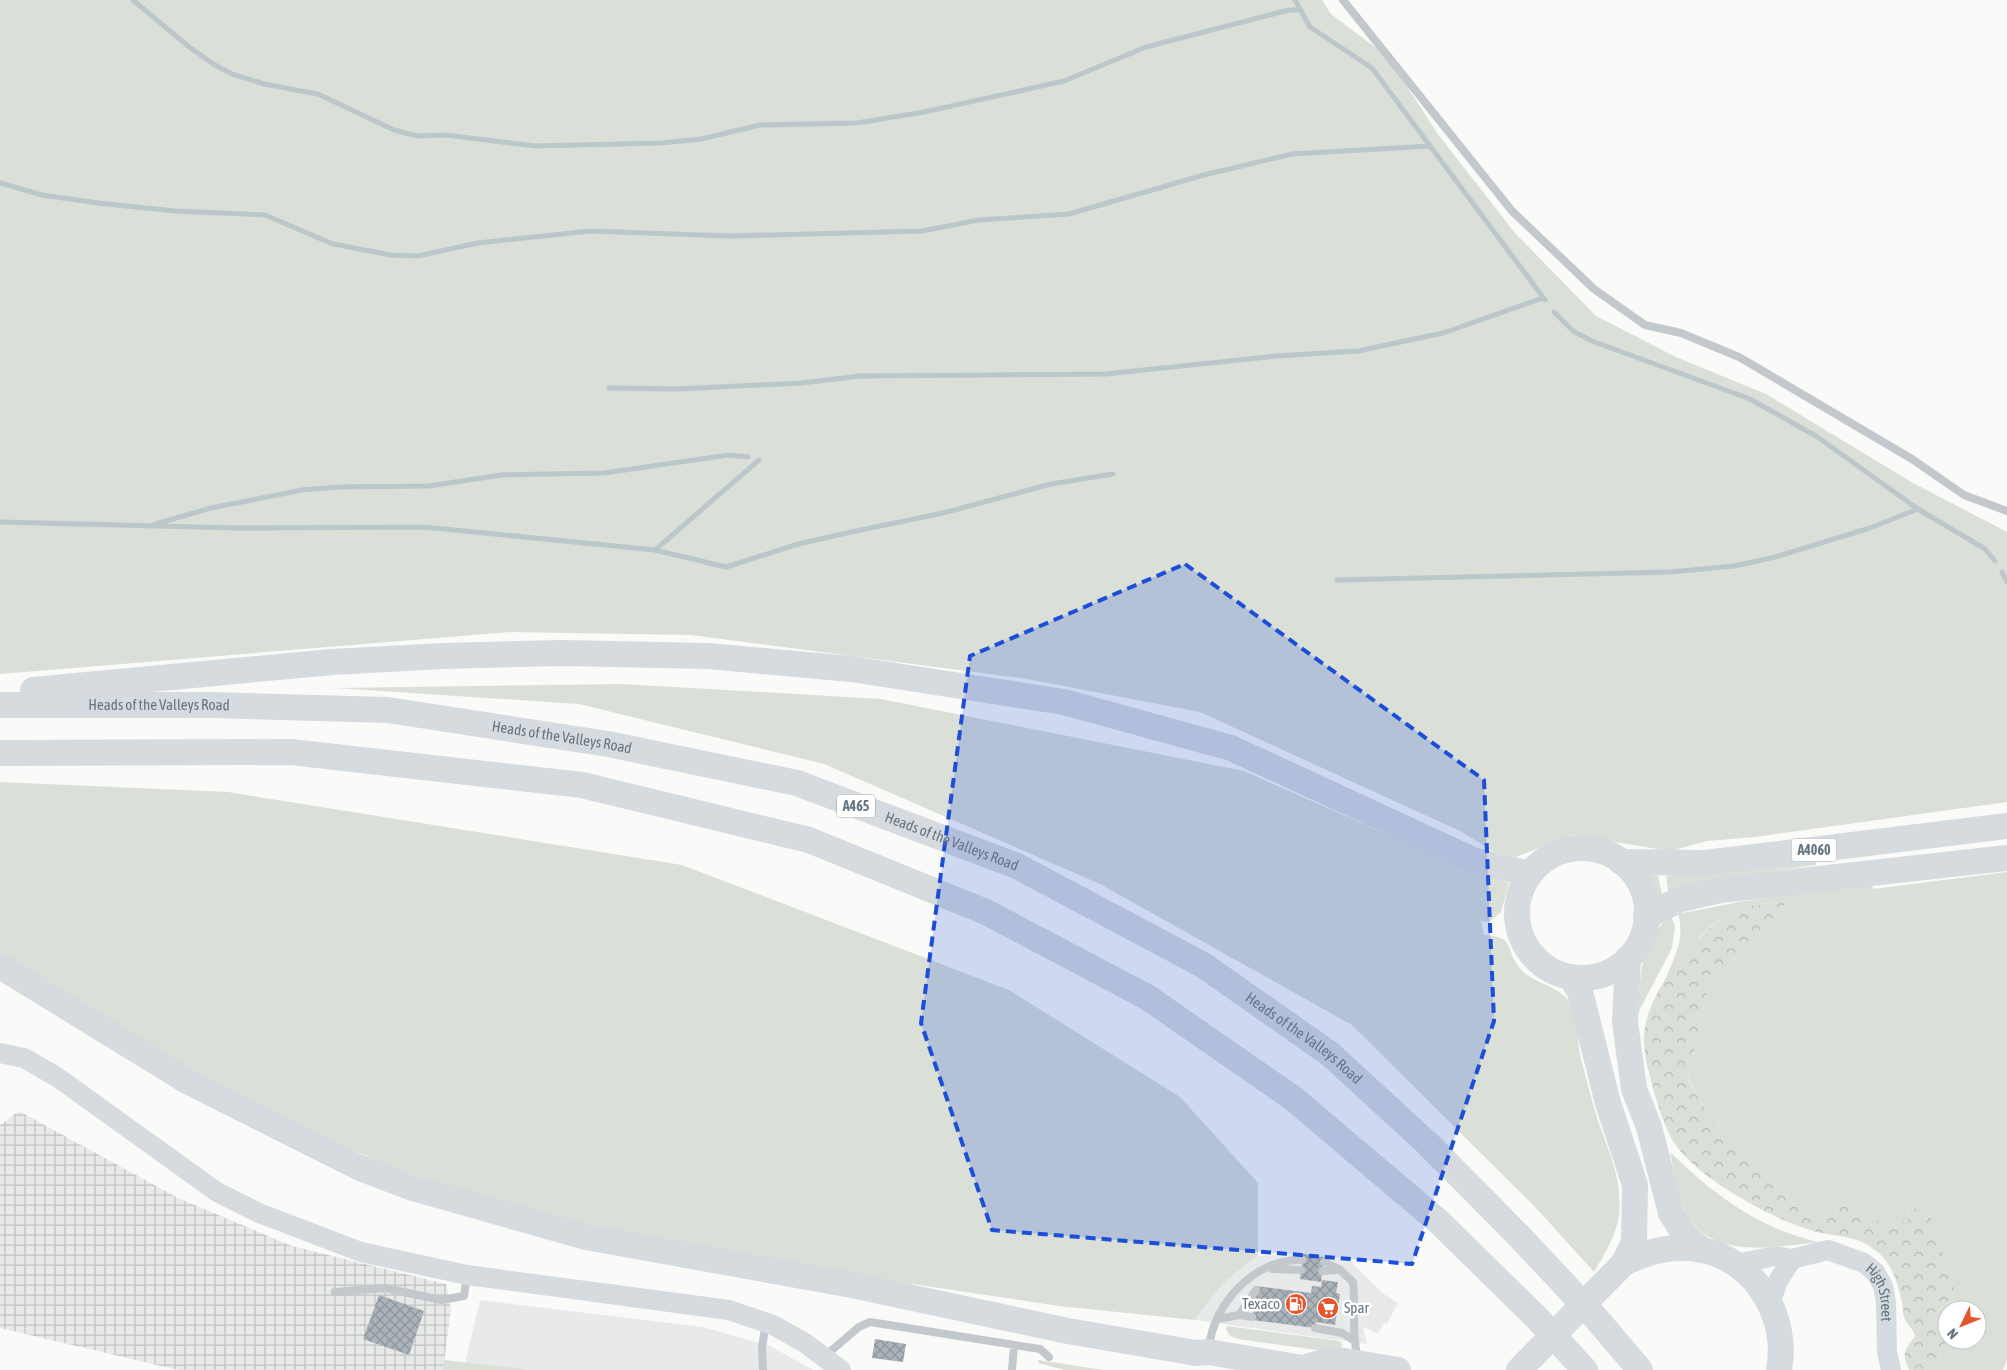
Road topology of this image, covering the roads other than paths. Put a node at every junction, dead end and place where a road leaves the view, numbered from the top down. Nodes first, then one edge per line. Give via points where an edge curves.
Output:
1 (1343, 0) edge
2 (2007, 511) edge
3 (0, 693) edge
4 (0, 705) edge
5 (0, 753) edge
6 (2007, 826) edge
7 (2007, 858) edge
8 (1621, 862) junction
9 (1530, 874) junction
10 (1646, 916) junction
11 (1628, 958) junction
12 (0, 966) edge
13 (1570, 977) junction
14 (0, 1053) edge
15 (1701, 1249) junction
16 (1792, 1259) junction
17 (1302, 1260) dead end
18 (1324, 1262) dead end
19 (1624, 1263) junction
20 (1736, 1264) junction
21 (1265, 1269) junction
22 (1339, 1269) junction
23 (1301, 1270) dead end
24 (1322, 1272) dead end
25 (467, 1275) junction
26 (335, 1292) dead end
27 (1254, 1295) dead end
28 (1770, 1301) junction
29 (1245, 1308) junction
30 (1239, 1315) junction
31 (1218, 1318) junction
32 (766, 1323) junction
33 (1315, 1328) dead end
34 (1014, 1345) junction
35 (1356, 1351) junction
36 (1209, 1352) junction
37 (825, 1356) junction
38 (1049, 1357) dead end
39 (1310, 1369) edge
40 (763, 1370) edge
41 (841, 1370) edge
42 (1012, 1370) edge
43 (1398, 1370) edge
44 (1519, 1370) edge
45 (1585, 1370) edge
46 (1640, 1370) edge
47 (1779, 1370) edge
48 (1891, 1370) edge

1 - 2 lane via 1512,211 1594,289 1645,325 1680,333 1739,357 1912,459 1964,495
3 - 9 highway via 332,662 442,656 562,653 708,656 851,669 1064,702 1231,748 1473,860
4 - 46 highway, Heads of the Valleys Road / A465 via 213,705 388,710 608,744 797,783 1017,866 1203,965 1330,1054 1428,1144 1520,1237
5 - 45 highway via 291,752 582,785 809,840 986,912 1146,997 1294,1099 1439,1222 1536,1316
6 - 8 highway, A4060 via 1705,863
7 - 10 highway, A4060 via 1720,890 1682,899
8 - 9 highway via 1598,851 1573,849 1549,857
8 - 10 highway via 1635,877 1644,896
9 - 13 highway via 1521,889 1517,906 1522,939 1542,964
10 - 11 highway via 1641,939
11 - 13 highway via 1602,975
11 - 15 highway via 1626,1022 1634,1089 1649,1127 1671,1213 1684,1234
12 - 36 highway via 187,1081 360,1168 413,1188 586,1237 852,1284 1102,1337 1196,1353
13 - 19 highway via 1580,992 1608,1103 1635,1185 1634,1242
14 - 25 street via 24,1058 57,1077 217,1192 259,1213 361,1252
15 - 19 highway via 1644,1254
15 - 20 highway
16 - 20 street, High Street via 1775,1256
16 - 28 street
16 - 48 street, High Street via 1828,1250 1857,1259 1874,1272 1883,1286 1886,1302 1887,1352
17 - 21 lane
18 - 22 lane
19 - 44 highway
20 - 28 highway via 1756,1281
21 - 23 lane
21 - 31 lane via 1244,1281
22 - 24 lane
22 - 35 lane via 1353,1282
25 - 26 lane via 464,1296 441,1300 385,1288
25 - 32 street via 729,1310
27 - 29 lane
28 - 47 highway via 1780,1344
29 - 30 lane
29 - 30 lane via 1253,1313
30 - 31 lane
31 - 36 lane via 1211,1332
32 - 37 street
32 - 40 lane
33 - 35 lane via 1342,1333
34 - 37 lane via 870,1322 858,1327
34 - 38 lane via 1040,1349
34 - 42 lane
35 - 39 highway
35 - 43 highway
36 - 39 highway
37 - 41 street

